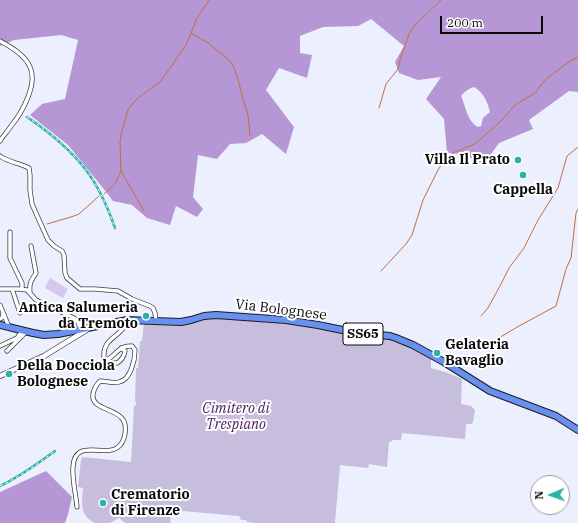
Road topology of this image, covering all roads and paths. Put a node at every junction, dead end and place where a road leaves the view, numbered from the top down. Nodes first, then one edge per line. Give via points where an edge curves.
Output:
1 (0, 41) edge
2 (0, 141) edge
3 (0, 156) edge
4 (10, 232) dead end
5 (31, 246) dead end
6 (0, 289) edge
7 (12, 289) junction
8 (22, 290) junction
9 (30, 293) junction
10 (0, 305) edge
11 (3, 313) junction
12 (20, 313) dead end
13 (0, 319) edge
14 (127, 320) junction
15 (156, 321) junction
16 (0, 325) edge
17 (10, 328) junction
18 (90, 328) junction
19 (80, 330) junction
20 (24, 331) junction
21 (0, 346) edge
22 (121, 348) junction
23 (7, 351) dead end
24 (107, 360) junction
25 (0, 376) edge
26 (578, 430) edge
27 (77, 507) dead end

1 - 2 street via 19,53 30,67 32,78 24,107
3 - 15 street via 29,168 31,197 35,210 48,240 64,255 67,278 80,289 118,291 150,306 153,308
4 - 8 street via 10,258 22,283
5 - 9 street via 36,273 29,287
6 - 7 street
7 - 8 street
7 - 12 street
8 - 9 street
9 - 19 street via 36,300 74,318
10 - 11 street
11 - 13 street
11 - 17 street
14 - 15 main road, Via Bolognese / SS65
14 - 18 main road, Via Bolognese / SS65
14 - 24 street via 104,347 104,358
15 - 26 main road, Via Bolognese / SS65 via 181,322 216,315 299,322 357,333 390,336 413,345 490,391 556,416
16 - 17 main road, Via Bolognese / SS65
17 - 20 main road, Via Bolognese / SS65
18 - 19 main road, Via Bolognese / SS65
18 - 25 street via 44,356
19 - 20 main road, Via Bolognese / SS65 via 44,335
20 - 21 street
20 - 23 street
22 - 24 street
22 - 24 street via 125,351 120,362 112,363
22 - 27 street via 129,345 136,350 130,374 119,382 100,381 94,390 93,399 101,407 121,417 124,423 124,438 118,449 87,450 75,458 73,468

